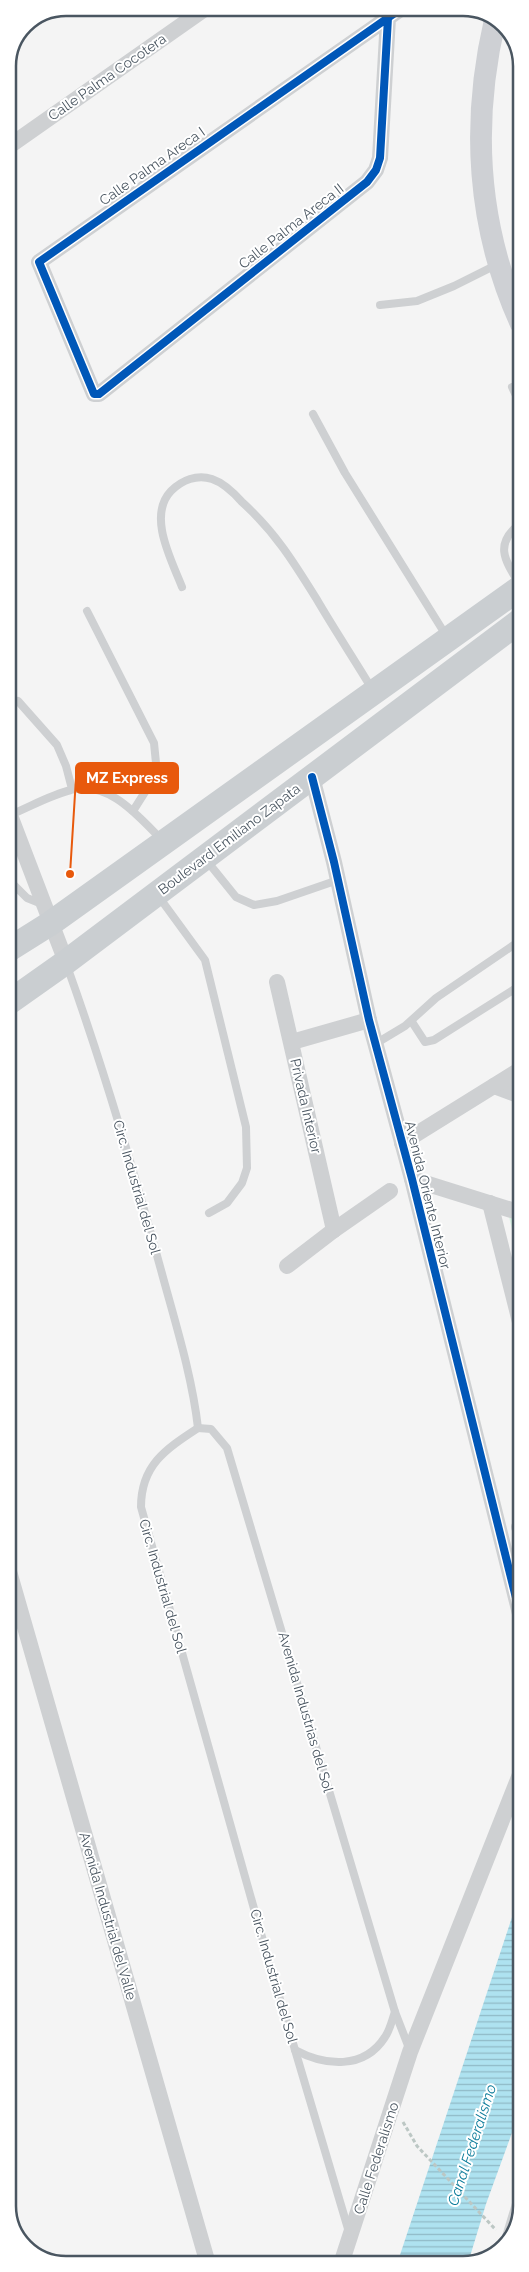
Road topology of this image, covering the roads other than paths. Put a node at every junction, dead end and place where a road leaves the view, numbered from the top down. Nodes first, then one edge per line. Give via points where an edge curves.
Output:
1 (195, 16) edge
2 (391, 16) edge
3 (388, 18) junction
4 (494, 27) edge
5 (16, 141) edge
6 (499, 264) junction
7 (513, 302) edge
8 (380, 305) dead end
9 (98, 394) joint
10 (313, 414) dead end
11 (513, 531) edge
12 (513, 573) edge
13 (182, 588) dead end
14 (513, 593) edge
15 (88, 611) dead end
16 (513, 626) edge
17 (449, 640) junction
18 (374, 691) junction
19 (18, 701) dead end
20 (312, 777) junction
21 (72, 789) junction
22 (16, 809) edge
23 (132, 811) junction
24 (16, 831) edge
25 (164, 842) junction
26 (204, 858) junction
27 (338, 880) junction
28 (16, 887) edge
29 (156, 893) junction
30 (47, 914) junction
31 (16, 943) edge
32 (513, 945) edge
33 (66, 962) junction
34 (277, 982) dead end
35 (513, 990) edge
36 (16, 997) edge
37 (369, 1020) junction
38 (412, 1022) junction
39 (292, 1042) junction
40 (375, 1044) junction
41 (513, 1074) edge
42 (494, 1086) junction
43 (513, 1093) edge
44 (402, 1143) junction
45 (412, 1179) junction
46 (390, 1191) dead end
47 (490, 1203) junction
48 (513, 1210) edge
49 (209, 1214) dead end
50 (334, 1230) junction
51 (287, 1266) dead end
52 (513, 1294) edge
53 (198, 1428) junction
54 (513, 1586) edge
55 (16, 1596) edge
56 (513, 1792) edge
57 (395, 2012) junction
58 (295, 2050) junction
59 (410, 2052) junction
60 (350, 2236) junction
61 (206, 2256) edge
62 (344, 2256) edge

1 - 5 street, Calle Palma Cocotera
2 - 3 street, Calle Palma Areca I
3 - 9 street, Calle Palma Areca II via 380,158 368,182
3 - 9 street, Calle Palma Areca I via 39,262 92,391
4 - 6 main road via 482,86 481,167 488,219
6 - 7 main road
6 - 8 lane via 417,301
10 - 17 lane via 345,473
11 - 12 lane via 504,545 503,555
13 - 18 lane via 160,523 161,511 166,496 178,483 195,477 212,479 229,489 256,515 290,555
14 - 17 main road
15 - 23 lane via 154,743 157,773
16 - 20 main road, Boulevard Emiliano Zapata
17 - 18 main road
18 - 25 main road
19 - 21 lane via 57,745
20 - 26 main road, Boulevard Emiliano Zapata
20 - 27 street, Avenida Oriente Interior
21 - 22 lane
21 - 23 lane via 89,789 115,796
23 - 25 lane
24 - 30 street
25 - 30 main road
26 - 27 lane via 236,897 254,905 277,901
26 - 29 main road, Boulevard Emiliano Zapata
27 - 37 street, Avenida Oriente Interior
28 - 30 lane
29 - 33 main road, Boulevard Emiliano Zapata
29 - 49 lane via 205,960 246,1128 247,1168 242,1183 227,1204
30 - 31 main road
30 - 33 street
32 - 38 lane via 436,998
33 - 36 main road, Boulevard Emiliano Zapata
33 - 53 lane, Circ. Industrial del Sol via 94,1040 142,1202 191,1384
34 - 39 street, Privada Interior
35 - 38 lane via 434,1040 425,1042
37 - 39 street
37 - 40 street, Avenida Oriente Interior
38 - 40 lane
39 - 50 street, Privada Interior
40 - 44 street, Avenida Oriente Interior
41 - 42 street
42 - 43 street
42 - 44 street
44 - 45 street, Avenida Oriente Interior
45 - 47 street
45 - 54 street, Avenida Oriente Interior
46 - 50 street
47 - 48 street
47 - 52 street
50 - 51 street
53 - 57 lane, Avenida Industrias del Sol via 212,1429 227,1448
53 - 58 lane, Circ. Industrial del Sol via 166,1449 157,1460 143,1484 141,1507
55 - 61 street, Avenida Industrial del Valle
56 - 59 street, Calle Federalismo
57 - 58 lane, Circ. Industrial del Sol via 385,2038 364,2056 332,2064 309,2058
57 - 59 lane, Avenida Industrias del Sol
58 - 60 lane
59 - 60 street, Calle Federalismo
60 - 62 street, Calle Federalismo

